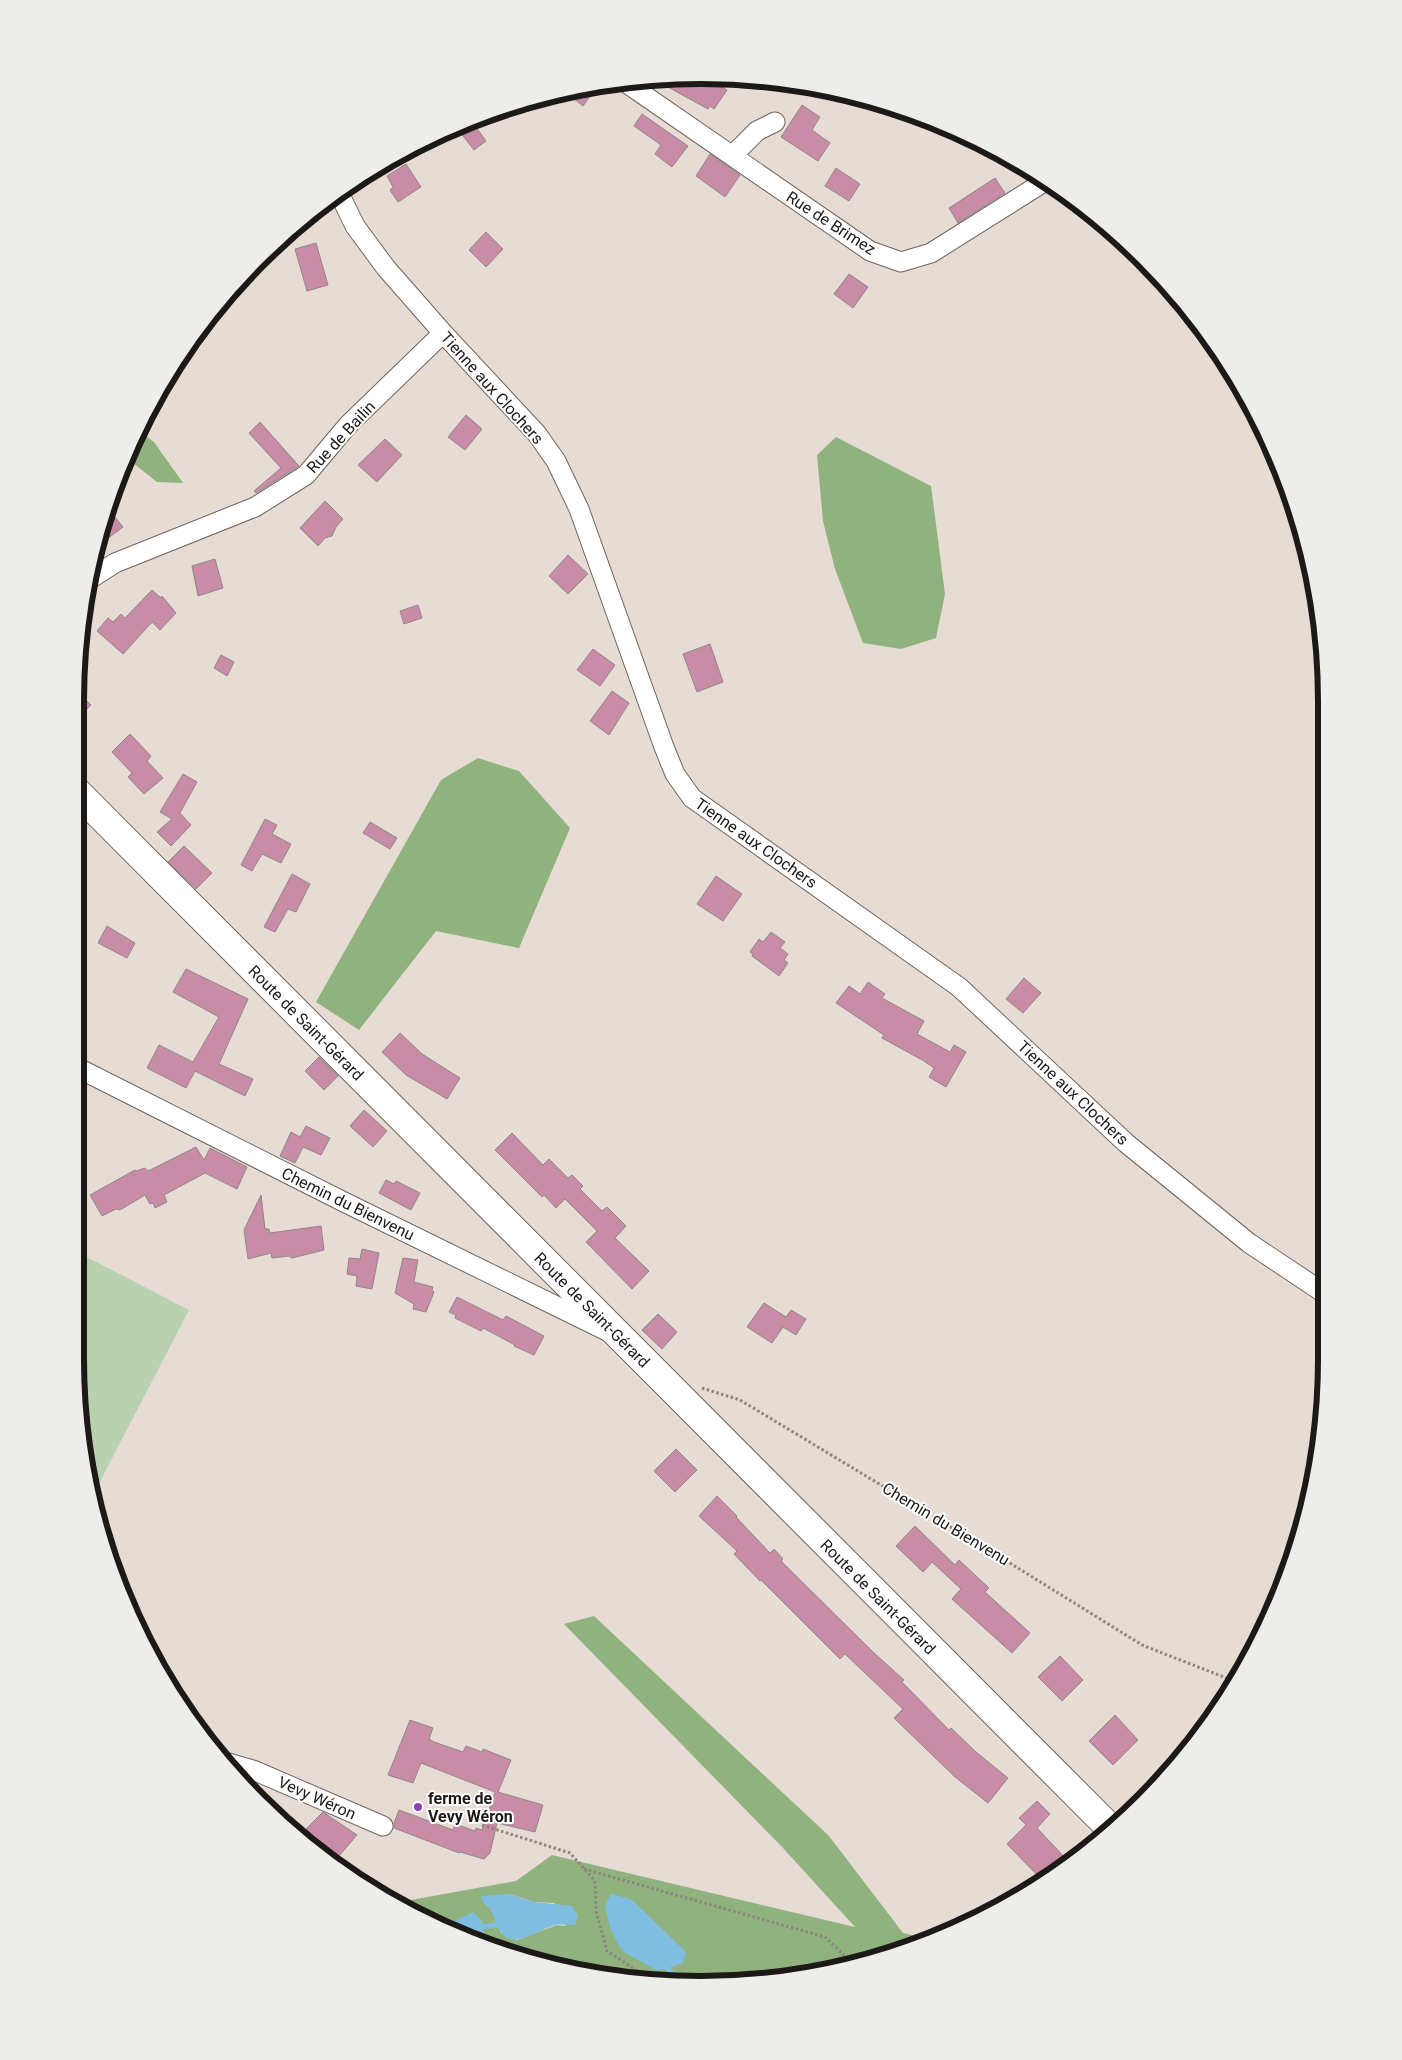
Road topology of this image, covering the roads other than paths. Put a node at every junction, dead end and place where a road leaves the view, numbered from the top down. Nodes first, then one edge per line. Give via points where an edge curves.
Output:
1 (634, 88) edge
2 (775, 122) dead end
3 (732, 156) junction
4 (1039, 185) edge
5 (342, 199) edge
6 (443, 333) junction
7 (98, 574) edge
8 (84, 800) edge
9 (84, 1071) edge
10 (1318, 1289) edge
11 (619, 1337) junction
12 (236, 1764) edge
13 (1106, 1824) edge
14 (383, 1826) dead end

1 - 3 street, Rue de Brimez
2 - 3 street via 757,131
3 - 4 street, Rue de Brimez via 870,251 901,262 931,253
5 - 6 street, Tienne aux Clochers via 355,226 386,268
6 - 7 street, Rue de Bailin via 348,425 306,475 255,507 115,563
6 - 10 street, Tienne aux Clochers via 537,434 556,461 579,509 664,747 675,774 692,798 959,987 1126,1143 1249,1243
8 - 11 main road, Route de Saint-Gérard
9 - 11 street, Chemin du Bienvenu
11 - 13 main road, Route de Saint-Gérard
12 - 14 street, Vevy Wéron

